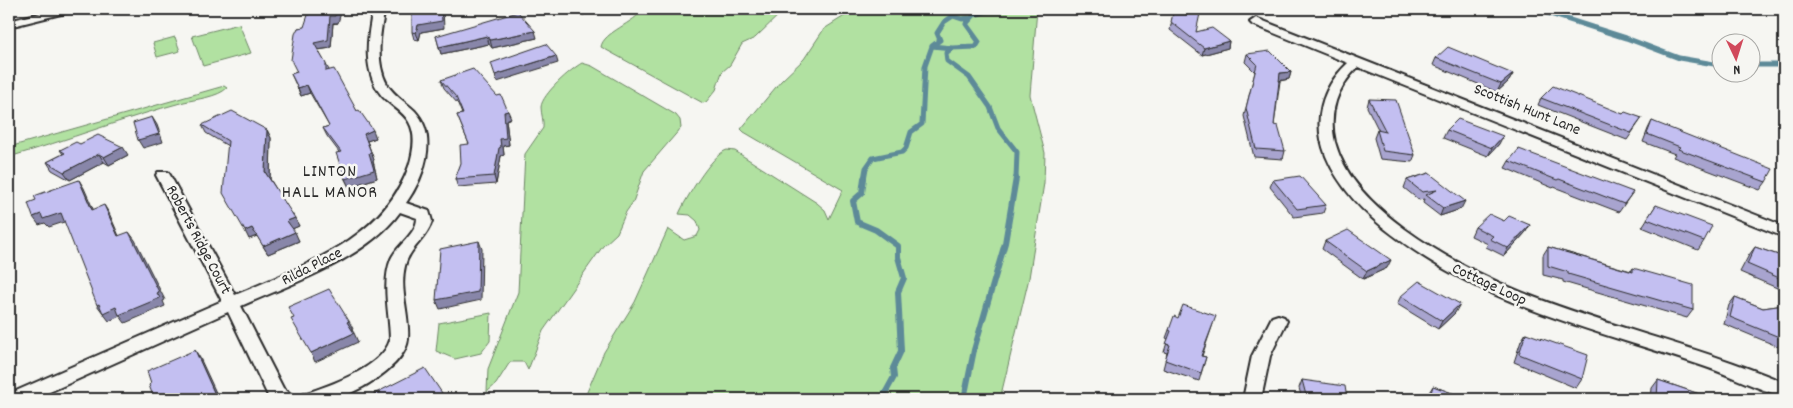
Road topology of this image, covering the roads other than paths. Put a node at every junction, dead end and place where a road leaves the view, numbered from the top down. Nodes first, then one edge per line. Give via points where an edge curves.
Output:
1 (69, 9) edge
2 (380, 9) edge
3 (1256, 22) dead end
4 (9, 24) edge
5 (1357, 61) junction
6 (163, 175) dead end
7 (398, 206) junction
8 (1784, 232) edge
9 (232, 304) junction
10 (1278, 321) dead end
11 (1784, 390) edge
12 (16, 399) edge
13 (284, 399) edge
14 (311, 399) edge
15 (1252, 399) edge

1 - 4 street
2 - 7 street, Rilda Place via 374,40 380,82 385,91 411,114 421,133 415,172
3 - 5 street, Scottish Hunt Lane
5 - 8 street, Scottish Hunt Lane
5 - 11 street, Cottage Loop via 1334,86 1328,101 1325,118 1327,140 1346,180 1375,213 1407,240 1454,269 1541,308 1708,361
6 - 9 street, Roberts Ridge Court
7 - 9 street, Rilda Place via 353,246
7 - 14 street via 424,215 426,221 399,260 396,315 400,341 397,351 380,367
9 - 12 street, Rilda Place
9 - 13 street, Roberts Ridge Court via 276,393
10 - 15 street via 1259,361

